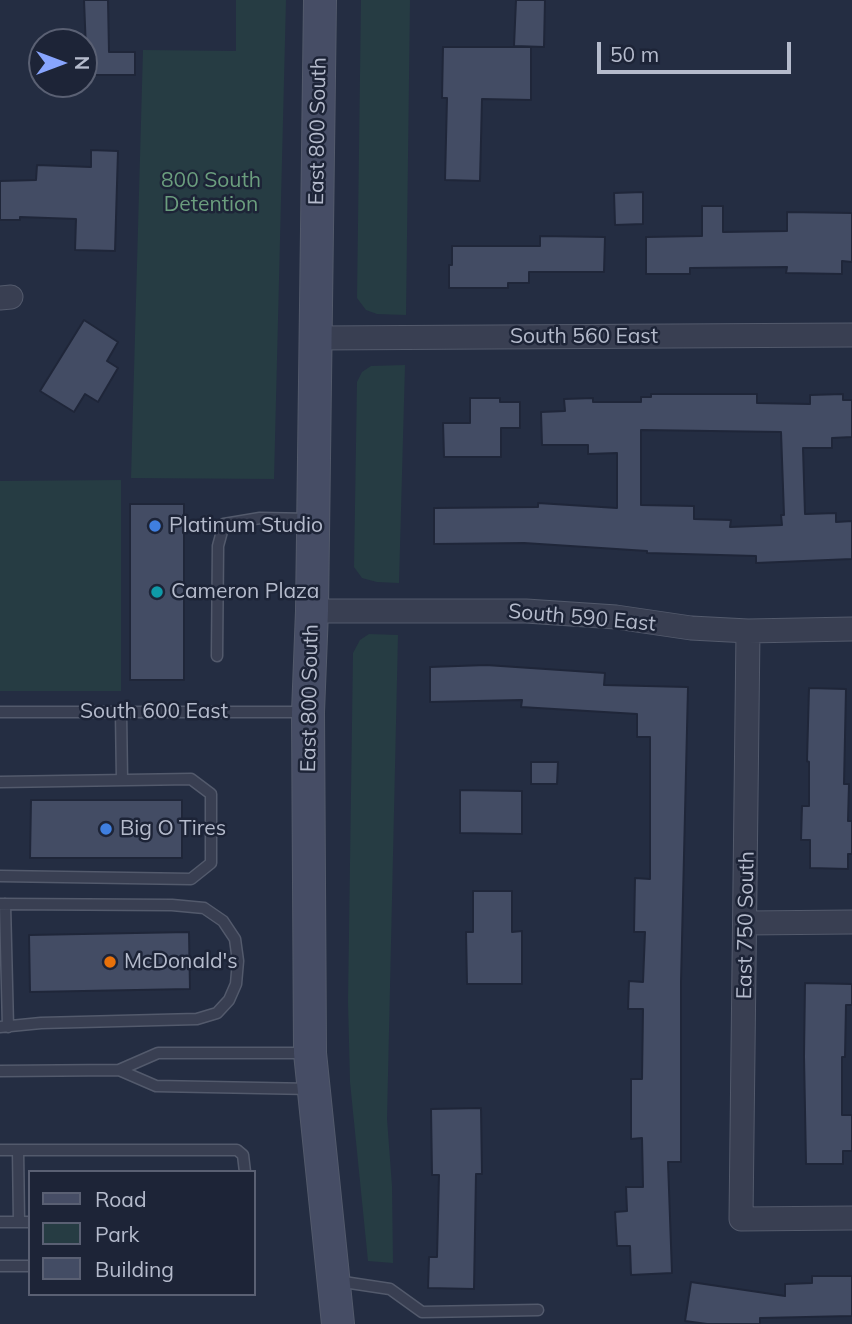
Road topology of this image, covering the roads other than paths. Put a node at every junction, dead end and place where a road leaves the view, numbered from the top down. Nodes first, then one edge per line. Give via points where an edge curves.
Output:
1 (320, 0) edge
2 (852, 335) edge
3 (316, 338) junction
4 (313, 519) junction
5 (312, 611) junction
6 (852, 629) edge
7 (748, 631) junction
8 (217, 656) dead end
9 (0, 712) edge
10 (121, 712) junction
11 (309, 712) junction
12 (122, 780) junction
13 (0, 782) edge
14 (0, 876) edge
15 (3, 904) edge
16 (852, 922) edge
17 (746, 923) junction
18 (4, 1027) edge
19 (310, 1053) junction
20 (119, 1070) junction
21 (0, 1071) edge
22 (312, 1089) junction
23 (0, 1150) edge
24 (18, 1150) junction
25 (245, 1170) edge
26 (852, 1218) edge
27 (0, 1222) edge
28 (24, 1222) edge
29 (0, 1266) edge
30 (28, 1266) edge
31 (334, 1275) junction
32 (538, 1310) dead end
33 (338, 1324) edge

1 - 3 main road, East 800 South
2 - 3 street, South 560 East
3 - 4 main road, East 800 South
4 - 5 main road, East 800 South
4 - 8 lane via 260,518 224,524 218,545
5 - 7 street, South 590 East via 526,611
5 - 11 main road, East 800 South
6 - 7 street, South 590 East
7 - 17 street, East 750 South
9 - 10 lane, South 600 East
10 - 11 lane, South 600 East
10 - 12 lane
11 - 19 main road, East 800 South
12 - 13 lane
12 - 14 lane via 191,779 211,794 211,863 191,879
15 - 18 lane
15 - 18 lane via 204,908 223,921 234,939 237,961 236,984 229,1000 217,1013 197,1019
16 - 17 street
17 - 26 street, East 750 South via 741,1219
19 - 20 lane via 158,1053
19 - 22 main road, East 800 South
20 - 21 lane
20 - 22 lane via 156,1086
22 - 31 main road, East 800 South
23 - 24 lane
24 - 25 lane via 237,1150 243,1154
24 - 28 lane
27 - 28 lane
29 - 30 lane
31 - 32 lane via 390,1289 422,1312
31 - 33 main road, East 800 South

